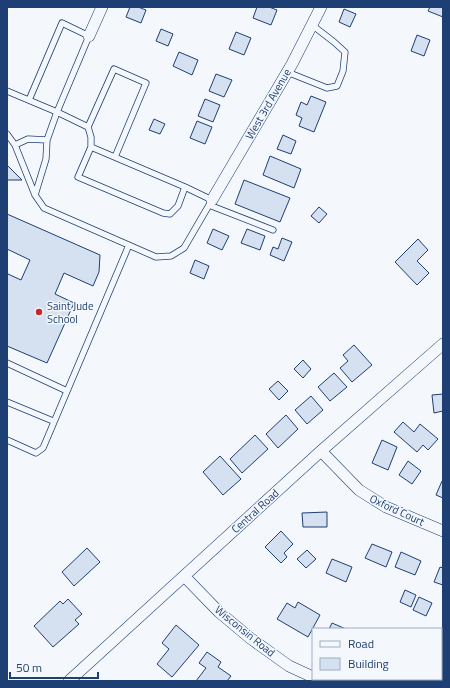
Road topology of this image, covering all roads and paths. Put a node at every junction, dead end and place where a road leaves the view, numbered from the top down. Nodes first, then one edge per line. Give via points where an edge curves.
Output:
1 (102, 7) edge
2 (321, 7) edge
3 (312, 25) junction
4 (89, 36) junction
5 (287, 72) junction
6 (7, 91) edge
7 (29, 100) junction
8 (57, 112) junction
9 (88, 127) junction
10 (7, 134) edge
11 (47, 140) junction
12 (15, 144) junction
13 (91, 147) junction
14 (115, 157) junction
15 (185, 187) junction
16 (35, 195) junction
17 (211, 202) junction
18 (273, 230) dead end
19 (129, 246) junction
20 (443, 344) edge
21 (7, 363) edge
22 (67, 391) junction
23 (7, 402) edge
24 (54, 422) junction
25 (7, 440) edge
26 (321, 451) junction
27 (443, 531) edge
28 (184, 576) junction
29 (312, 677) edge
30 (69, 681) edge

1 - 4 street
2 - 3 street, West 3rd Avenue
3 - 5 street, West 3rd Avenue
3 - 5 lane via 345,52 344,71 337,86 327,88
4 - 7 lane via 62,23
4 - 8 lane
5 - 17 street, West 3rd Avenue
6 - 7 lane
7 - 8 lane
8 - 9 lane
8 - 11 lane
9 - 13 lane
9 - 14 lane via 114,69 146,83
10 - 12 lane
11 - 12 lane via 28,139
11 - 16 lane via 46,159
12 - 16 lane
13 - 14 lane
13 - 15 lane via 78,177 170,214 178,206
14 - 15 lane
15 - 17 lane
16 - 19 lane via 44,208
17 - 18 lane
17 - 19 lane via 184,248 171,256 156,257
19 - 22 lane
20 - 26 street, Central Road
21 - 22 lane
22 - 24 lane
23 - 24 lane
24 - 25 lane via 42,448 36,453
26 - 27 street, Oxford Court via 359,490 386,507
26 - 28 street, Central Road
28 - 29 street, Wisconsin Road via 219,612 250,638 289,666
28 - 30 street, Central Road

